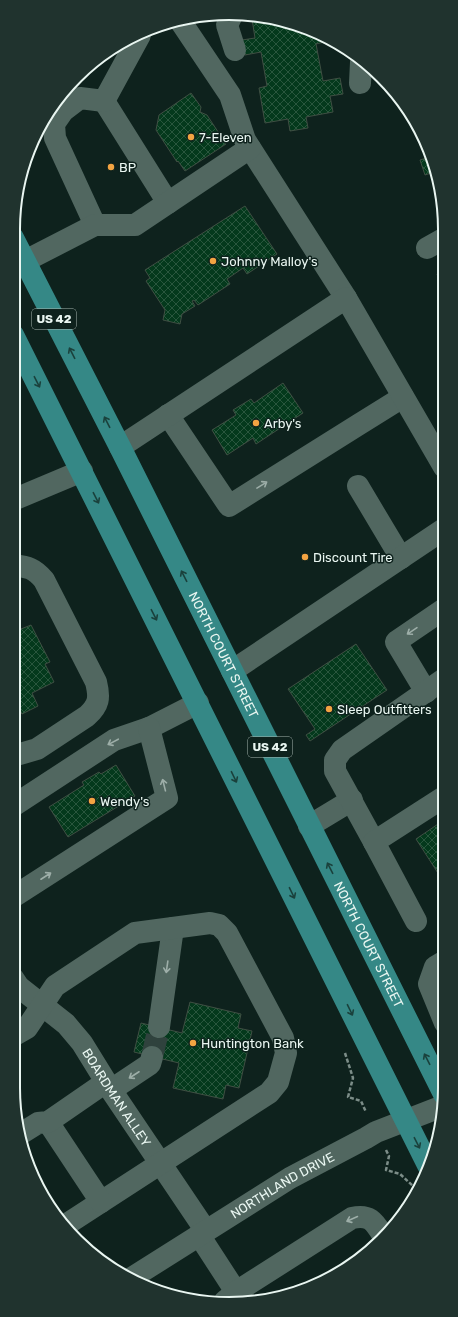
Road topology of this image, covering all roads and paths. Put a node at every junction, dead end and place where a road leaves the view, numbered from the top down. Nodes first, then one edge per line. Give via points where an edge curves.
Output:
1 (230, 20) edge
2 (183, 25) edge
3 (136, 43) edge
4 (235, 50) dead end
5 (361, 67) edge
6 (360, 84) dead end
7 (104, 101) junction
8 (250, 148) junction
9 (168, 203) junction
10 (95, 226) junction
11 (20, 253) edge
12 (24, 261) junction
13 (346, 298) junction
14 (20, 349) edge
15 (403, 397) junction
16 (168, 415) junction
17 (120, 447) junction
18 (438, 457) edge
19 (82, 471) junction
20 (358, 486) dead end
21 (20, 497) edge
22 (438, 533) edge
23 (401, 558) junction
24 (20, 566) edge
25 (438, 613) edge
26 (232, 671) junction
27 (438, 683) edge
28 (426, 692) junction
29 (198, 703) junction
30 (149, 728) junction
31 (20, 754) edge
32 (352, 800) junction
33 (20, 801) edge
34 (438, 802) edge
35 (309, 826) junction
36 (374, 842) junction
37 (20, 889) edge
38 (416, 921) dead end
39 (173, 928) junction
40 (438, 966) edge
41 (20, 988) edge
42 (42, 1005) junction
43 (438, 1006) edge
44 (158, 1027) tunnel mouth
45 (20, 1032) edge
46 (152, 1056) tunnel mouth
47 (438, 1082) edge
48 (109, 1086) junction
49 (437, 1108) edge
50 (406, 1120) junction
51 (48, 1122) junction
52 (25, 1131) edge
53 (425, 1159) edge
54 (160, 1163) junction
55 (386, 1170) dead end
56 (413, 1186) edge
57 (101, 1202) junction
58 (69, 1223) edge
59 (381, 1232) edge
60 (203, 1233) junction
61 (137, 1275) edge
62 (230, 1296) edge

1 - 4 street via 227,25
2 - 8 street via 230,95
3 - 7 street
5 - 6 street
7 - 9 street
7 - 10 street via 80,98 63,110 54,124 55,138
8 - 9 street
8 - 13 street
9 - 10 street via 135,225
10 - 12 street
11 - 12 main road, NORTH COURT STREET / US 42
17 -> 12 main road, NORTH COURT STREET / US 42
13 - 15 street
13 - 16 street
14 -> 19 main road
16 -> 15 street via 229,506
15 - 18 street
16 - 17 street
26 -> 17 main road, NORTH COURT STREET / US 42
19 - 21 street
19 -> 29 main road
20 - 23 street
22 - 23 street
23 - 26 street
24 - 31 street via 36,571 44,580 96,682 98,701 87,716 37,749
25 -> 28 street via 396,642
26 - 35 main road, NORTH COURT STREET / US 42
27 - 28 street
28 - 32 street via 338,754 335,771
29 - 30 street
29 -> 50 main road
30 -> 33 street via 114,740
37 -> 30 street via 167,798
32 - 35 street
32 - 36 street
34 - 36 street
47 -> 35 main road, NORTH COURT STREET / US 42
36 - 38 street
39 - 42 street via 135,933 55,986
39 -> 44 street
39 - 54 street via 210,923 219,925 227,933 283,1038 286,1053 278,1082 269,1093
40 - 43 street via 429,984
41 - 42 street, BOARDMAN ALLEY
42 - 45 street via 27,1028
42 - 48 street, BOARDMAN ALLEY via 66,1024 82,1043
46 -> 48 street via 150,1064
48 - 51 street
48 - 54 street, BOARDMAN ALLEY
49 - 50 street, NORTHLAND DRIVE
50 -> 53 main road
50 - 60 street, NORTHLAND DRIVE via 376,1132 290,1178
51 - 52 street via 38,1123
51 - 57 street
54 - 57 street
54 - 60 street, BOARDMAN ALLEY
55 - 56 path via 400,1174
57 - 58 street
59 -> 62 street via 367,1217 352,1218
60 - 61 street, NORTHLAND DRIVE
60 - 62 street, BOARDMAN ALLEY

